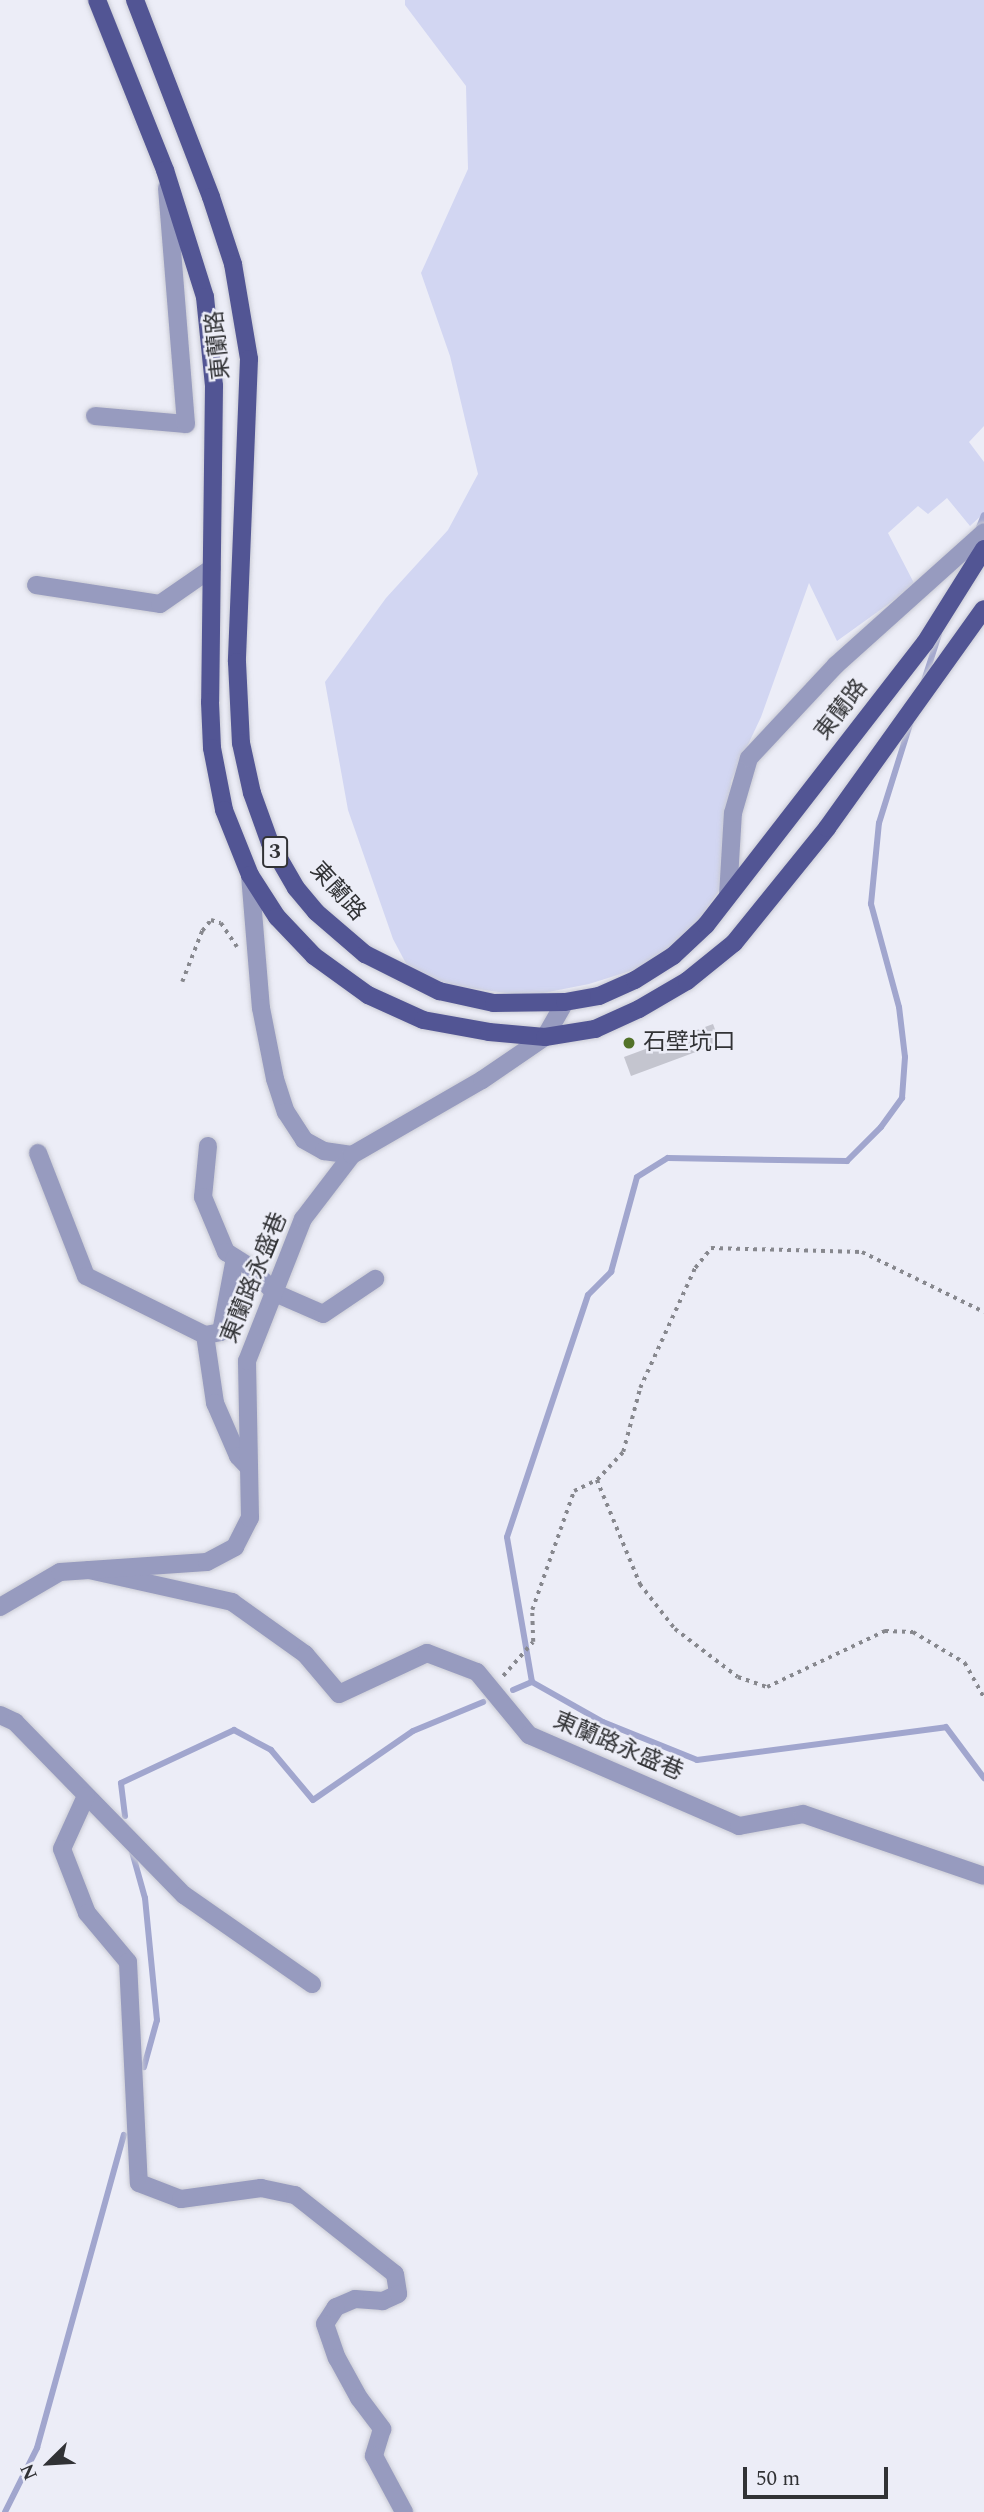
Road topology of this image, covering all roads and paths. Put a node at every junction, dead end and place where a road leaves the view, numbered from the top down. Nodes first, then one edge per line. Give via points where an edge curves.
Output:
1 (97, 0) edge
2 (135, 0) edge
3 (165, 170) junction
4 (95, 416) dead end
5 (984, 531) edge
6 (984, 549) edge
7 (212, 568) junction
8 (36, 585) dead end
9 (984, 609) edge
10 (250, 875) junction
11 (728, 896) junction
12 (242, 958) dead end
13 (182, 982) dead end
14 (565, 1002) junction
15 (545, 1037) junction
16 (208, 1146) dead end
17 (38, 1153) dead end
18 (352, 1155) junction
19 (235, 1258) junction
20 (375, 1279) dead end
21 (275, 1293) junction
22 (984, 1312) edge
23 (205, 1335) junction
24 (249, 1468) junction
25 (597, 1480) junction
26 (89, 1570) junction
27 (0, 1606) edge
28 (488, 1683) junction
29 (984, 1697) edge
30 (0, 1715) edge
31 (86, 1797) junction
32 (984, 1875) edge
33 (312, 1984) dead end
34 (404, 2512) edge

1 - 3 main road, 東蘭路 / 3
2 - 14 main road, 東蘭路 / 3 via 211,197 241,306 248,359 237,662 240,743 270,843 316,912 355,947 391,969 439,991 484,1001
3 - 4 lane via 186,424
3 - 7 main road, 東蘭路 / 3 via 196,261 208,318 214,386
5 - 11 lane via 836,665 749,758 733,813
6 - 11 main road, 東蘭路 / 3 via 930,635
7 - 8 lane via 160,604
7 - 10 main road, 東蘭路 / 3 via 212,748 224,810
9 - 15 main road, 東蘭路 / 3 via 827,828 734,943 687,981 639,1009 595,1029
10 - 15 main road, 東蘭路 / 3 via 277,917 314,956 368,995 423,1020
10 - 18 lane, 東蘭路 via 261,1008 286,1112 304,1140 324,1151
11 - 14 main road, 東蘭路 / 3 via 673,956 599,996
12 - 13 path via 221,923 211,920
14 - 15 lane, 東蘭路永盛巷
15 - 18 lane, 東蘭路永盛巷 via 482,1080
16 - 19 lane via 203,1197 226,1252
17 - 23 lane via 86,1276
18 - 21 lane, 東蘭路永盛巷 via 303,1219
19 - 21 lane
19 - 23 lane via 221,1332
20 - 21 lane via 323,1314
21 - 24 lane, 東蘭路永盛巷 via 247,1361
22 - 25 path via 862,1252 711,1248 695,1268 640,1388 623,1452
23 - 24 lane via 215,1403 238,1456
24 - 26 lane, 東蘭路永盛巷 via 250,1518 235,1547 207,1563
25 - 28 path via 574,1491 532,1610 533,1642 507,1674
25 - 29 path via 640,1584 675,1629 738,1677 767,1687 885,1630 913,1632 965,1663
26 - 27 lane, 東蘭路永盛巷 via 60,1572
26 - 28 lane, 東蘭路永盛巷 via 232,1601 305,1654 339,1694 427,1653 477,1672
28 - 32 lane, 東蘭路永盛巷 via 529,1735 739,1826 803,1814
30 - 31 lane via 15,1723
31 - 33 lane via 184,1895
31 - 34 lane via 62,1849 87,1913 128,1962 139,2183 181,2199 261,2188 295,2195 394,2274 398,2294 383,2301 355,2298 336,2307 325,2324 337,2358 382,2429 374,2456

